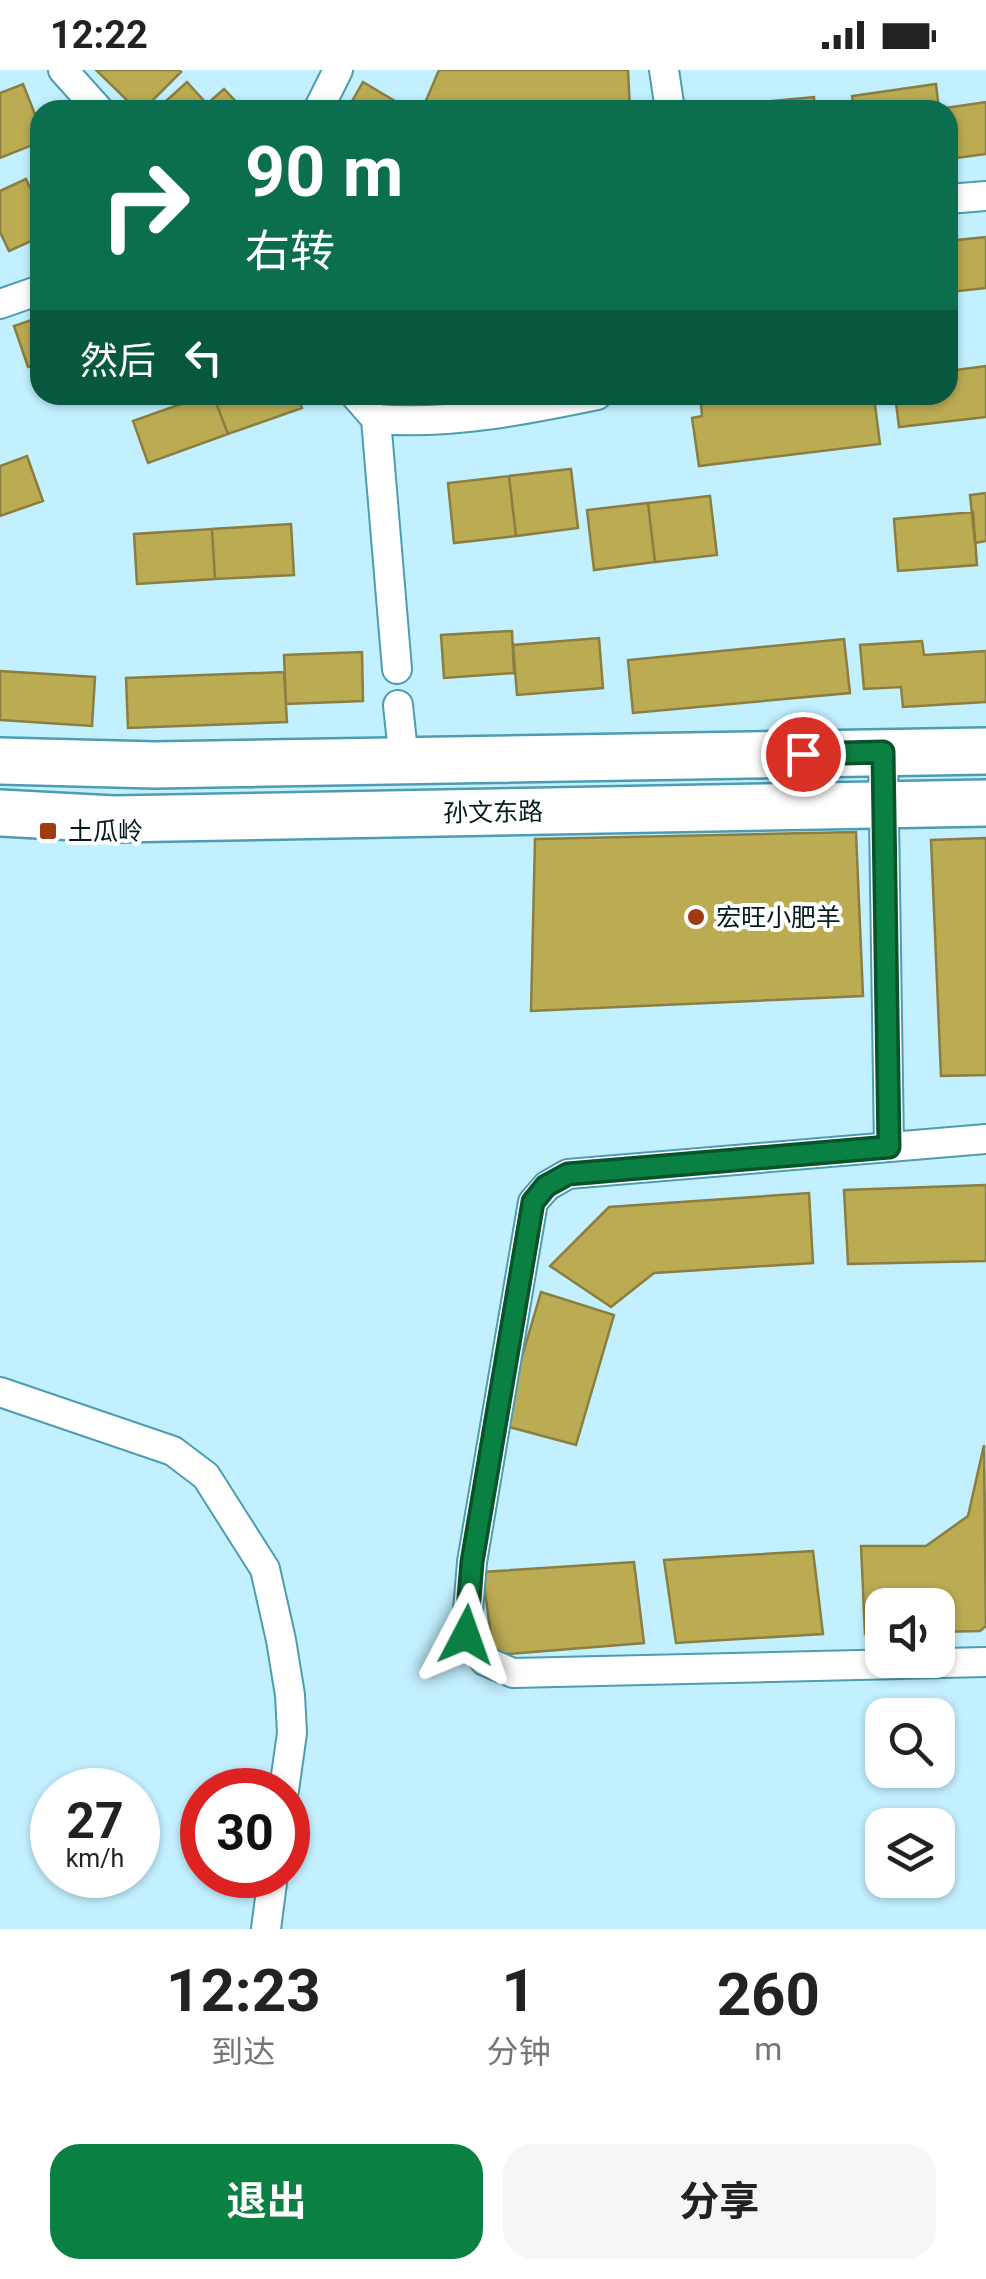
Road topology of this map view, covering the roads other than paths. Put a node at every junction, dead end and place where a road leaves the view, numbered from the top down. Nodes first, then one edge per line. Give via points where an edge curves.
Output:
1 (63, 70) edge
2 (338, 70) edge
3 (664, 70) edge
4 (89, 100) edge
5 (323, 100) edge
6 (668, 100) edge
7 (986, 196) edge
8 (958, 197) edge
9 (30, 294) edge
10 (0, 304) edge
11 (364, 405) edge
12 (548, 405) edge
13 (376, 418) junction
14 (397, 668) dead end
15 (398, 705) dead end
16 (986, 750) edge
17 (883, 752) junction
18 (0, 762) edge
19 (404, 762) junction
20 (986, 803) edge
21 (884, 804) junction
22 (0, 814) edge
23 (986, 1139) edge
24 (889, 1147) junction
25 (0, 1392) edge
26 (986, 1662) edge
27 (287, 1768) edge
28 (270, 1898) edge
29 (266, 1929) edge

1 - 4 street
2 - 5 street
3 - 6 street
7 - 8 street
9 - 10 street
11 - 13 street
12 - 13 street via 444,419
13 - 14 street
15 - 19 street
16 - 17 main road, 孙文东路
17 - 19 main road, 孙文东路
17 - 21 street
18 - 19 main road, 孙文东路
20 - 21 main road, 孙文东路
21 - 22 main road, 孙文东路 via 114,819
21 - 24 street
23 - 24 street
24 - 26 street via 568,1174 546,1186 533,1202 472,1562 466,1635 485,1662 513,1674
25 - 27 street via 173,1450 206,1476 265,1569 290,1696
28 - 29 street

